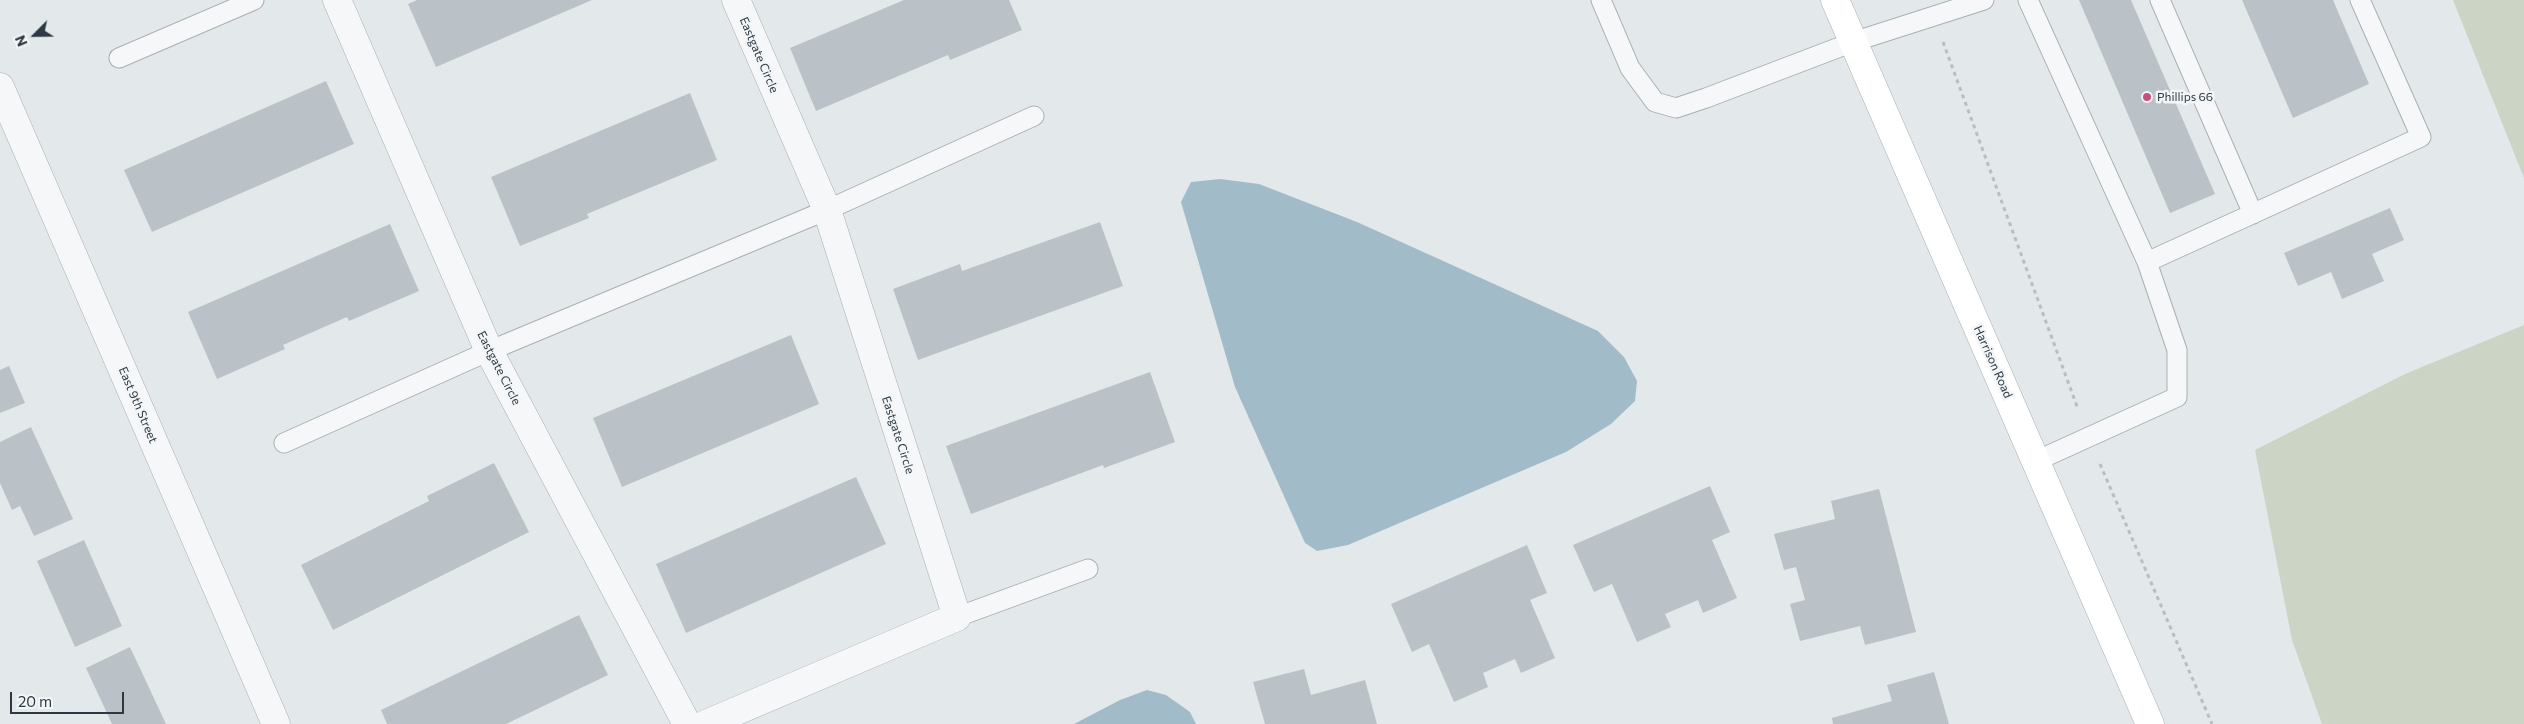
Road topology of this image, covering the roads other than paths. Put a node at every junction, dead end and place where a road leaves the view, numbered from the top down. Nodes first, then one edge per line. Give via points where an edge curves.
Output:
1 (254, 0) edge
2 (337, 0) edge
3 (736, 0) edge
4 (1601, 0) edge
5 (1835, 0) edge
6 (1984, 0) edge
7 (2028, 0) edge
8 (2160, 0) edge
9 (2360, 0) edge
10 (1853, 42) junction
11 (119, 58) dead end
12 (0, 87) edge
13 (1034, 116) dead end
14 (827, 210) junction
15 (2253, 214) junction
16 (2147, 262) junction
17 (489, 351) junction
18 (284, 443) dead end
19 (2036, 461) junction
20 (1088, 569) dead end
21 (957, 618) junction
22 (276, 724) edge
23 (688, 724) edge
24 (706, 724) edge
25 (2150, 724) edge

1 - 11 lane
2 - 17 street, Eastgate Circle
3 - 14 street, Eastgate Circle
4 - 10 lane via 1630,68 1655,102 1676,108
5 - 10 street, Harrison Road
6 - 10 lane
7 - 16 lane
8 - 15 lane
9 - 15 lane via 2421,137
10 - 19 street, Harrison Road
12 - 22 street, East 9th Street
13 - 14 lane
14 - 17 lane
14 - 21 street, Eastgate Circle
15 - 16 lane
16 - 19 lane via 2177,350 2177,397
17 - 18 lane
17 - 23 street, Eastgate Circle
19 - 25 street, Harrison Road
20 - 21 lane
21 - 24 street

